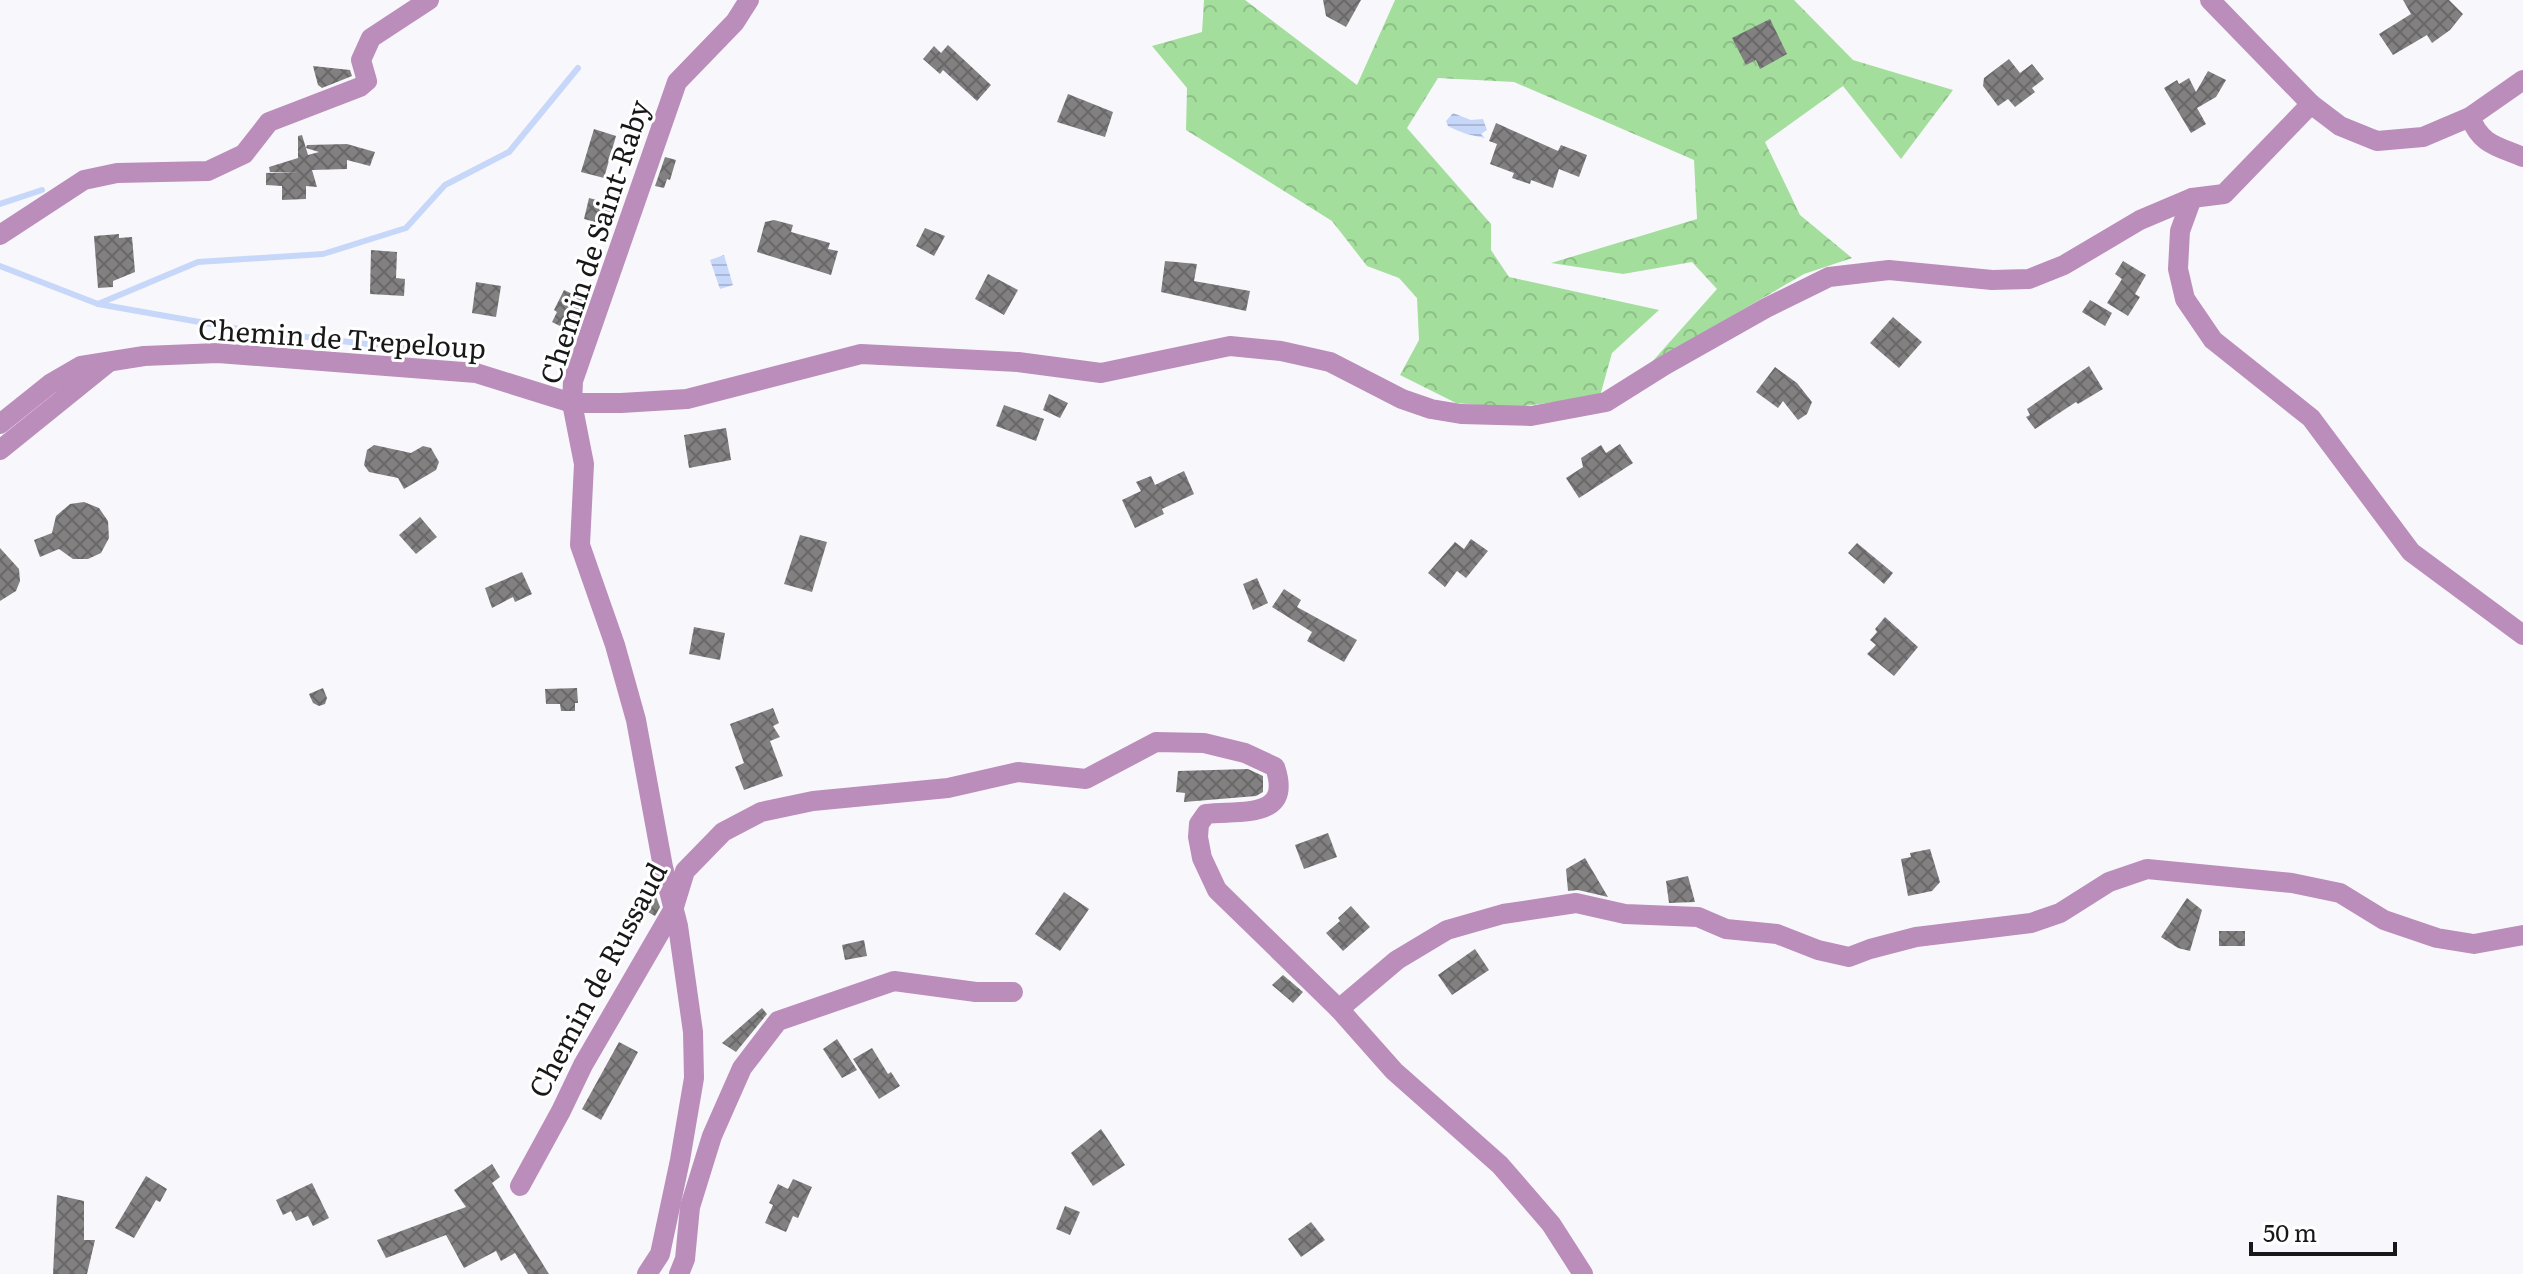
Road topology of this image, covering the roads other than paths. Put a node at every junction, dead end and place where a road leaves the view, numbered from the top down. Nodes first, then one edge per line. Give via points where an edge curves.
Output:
1 (429, 0) edge
2 (749, 0) edge
3 (2210, 0) edge
4 (2523, 80) edge
5 (2311, 104) junction
6 (2470, 117) junction
7 (2523, 157) edge
8 (2192, 198) junction
9 (0, 235) edge
10 (110, 361) junction
11 (572, 403) junction
12 (0, 424) edge
13 (0, 450) edge
14 (2523, 635) edge
15 (673, 910) junction
16 (2523, 935) edge
17 (1013, 992) dead end
18 (1339, 1009) junction
19 (520, 1186) dead end
20 (647, 1274) edge
21 (679, 1274) edge
22 (1583, 1274) edge

1 - 9 street via 371,38 361,60 367,81 360,87 269,122 244,154 208,171 117,173 84,180
2 - 11 street, Chemin de Saint-Raby via 677,82 573,381
3 - 5 street
4 - 6 street
5 - 6 street via 2340,126 2377,141 2423,137
5 - 8 street, Chemin de Trepeloup via 2224,194
6 - 7 street via 2486,142
8 - 11 street, Chemin de Trepeloup via 2029,279 1889,270 1829,277 1753,315 1606,402 1531,416 1431,409 1330,362 1230,346 1101,373 1018,362 861,354 687,399
8 - 14 street via 2180,231 2178,269 2185,299 2213,340 2311,418 2411,552
10 - 11 street, Chemin de Trepeloup via 218,353 476,373
10 - 12 street, Chemin de Trepeloup via 81,366
10 - 13 street
11 - 15 street, Chemin de Saint-Raby via 584,464 580,545 636,720
15 - 18 street, Chemin de Russaud via 685,871 723,832 761,812 813,801 948,788 1018,772 1086,779 1156,742 1204,743 1275,767 1281,784 1275,801 1262,811 1206,814 1199,824 1202,858 1217,890
15 - 19 street, Chemin de Russaud
15 - 20 street, Chemin de Saint-Raby via 686,969 694,1078 660,1254
16 - 18 street via 2474,944 2437,938 2384,920 2340,893 2292,883 2147,869 2109,882 2060,913 2031,923 1916,937 1849,957 1777,934 1726,929 1698,917 1625,914 1576,903 1503,914 1447,930 1397,960
17 - 21 street via 894,981 778,1021 742,1068 712,1136 690,1207
18 - 22 street via 1394,1071 1500,1165 1551,1224

